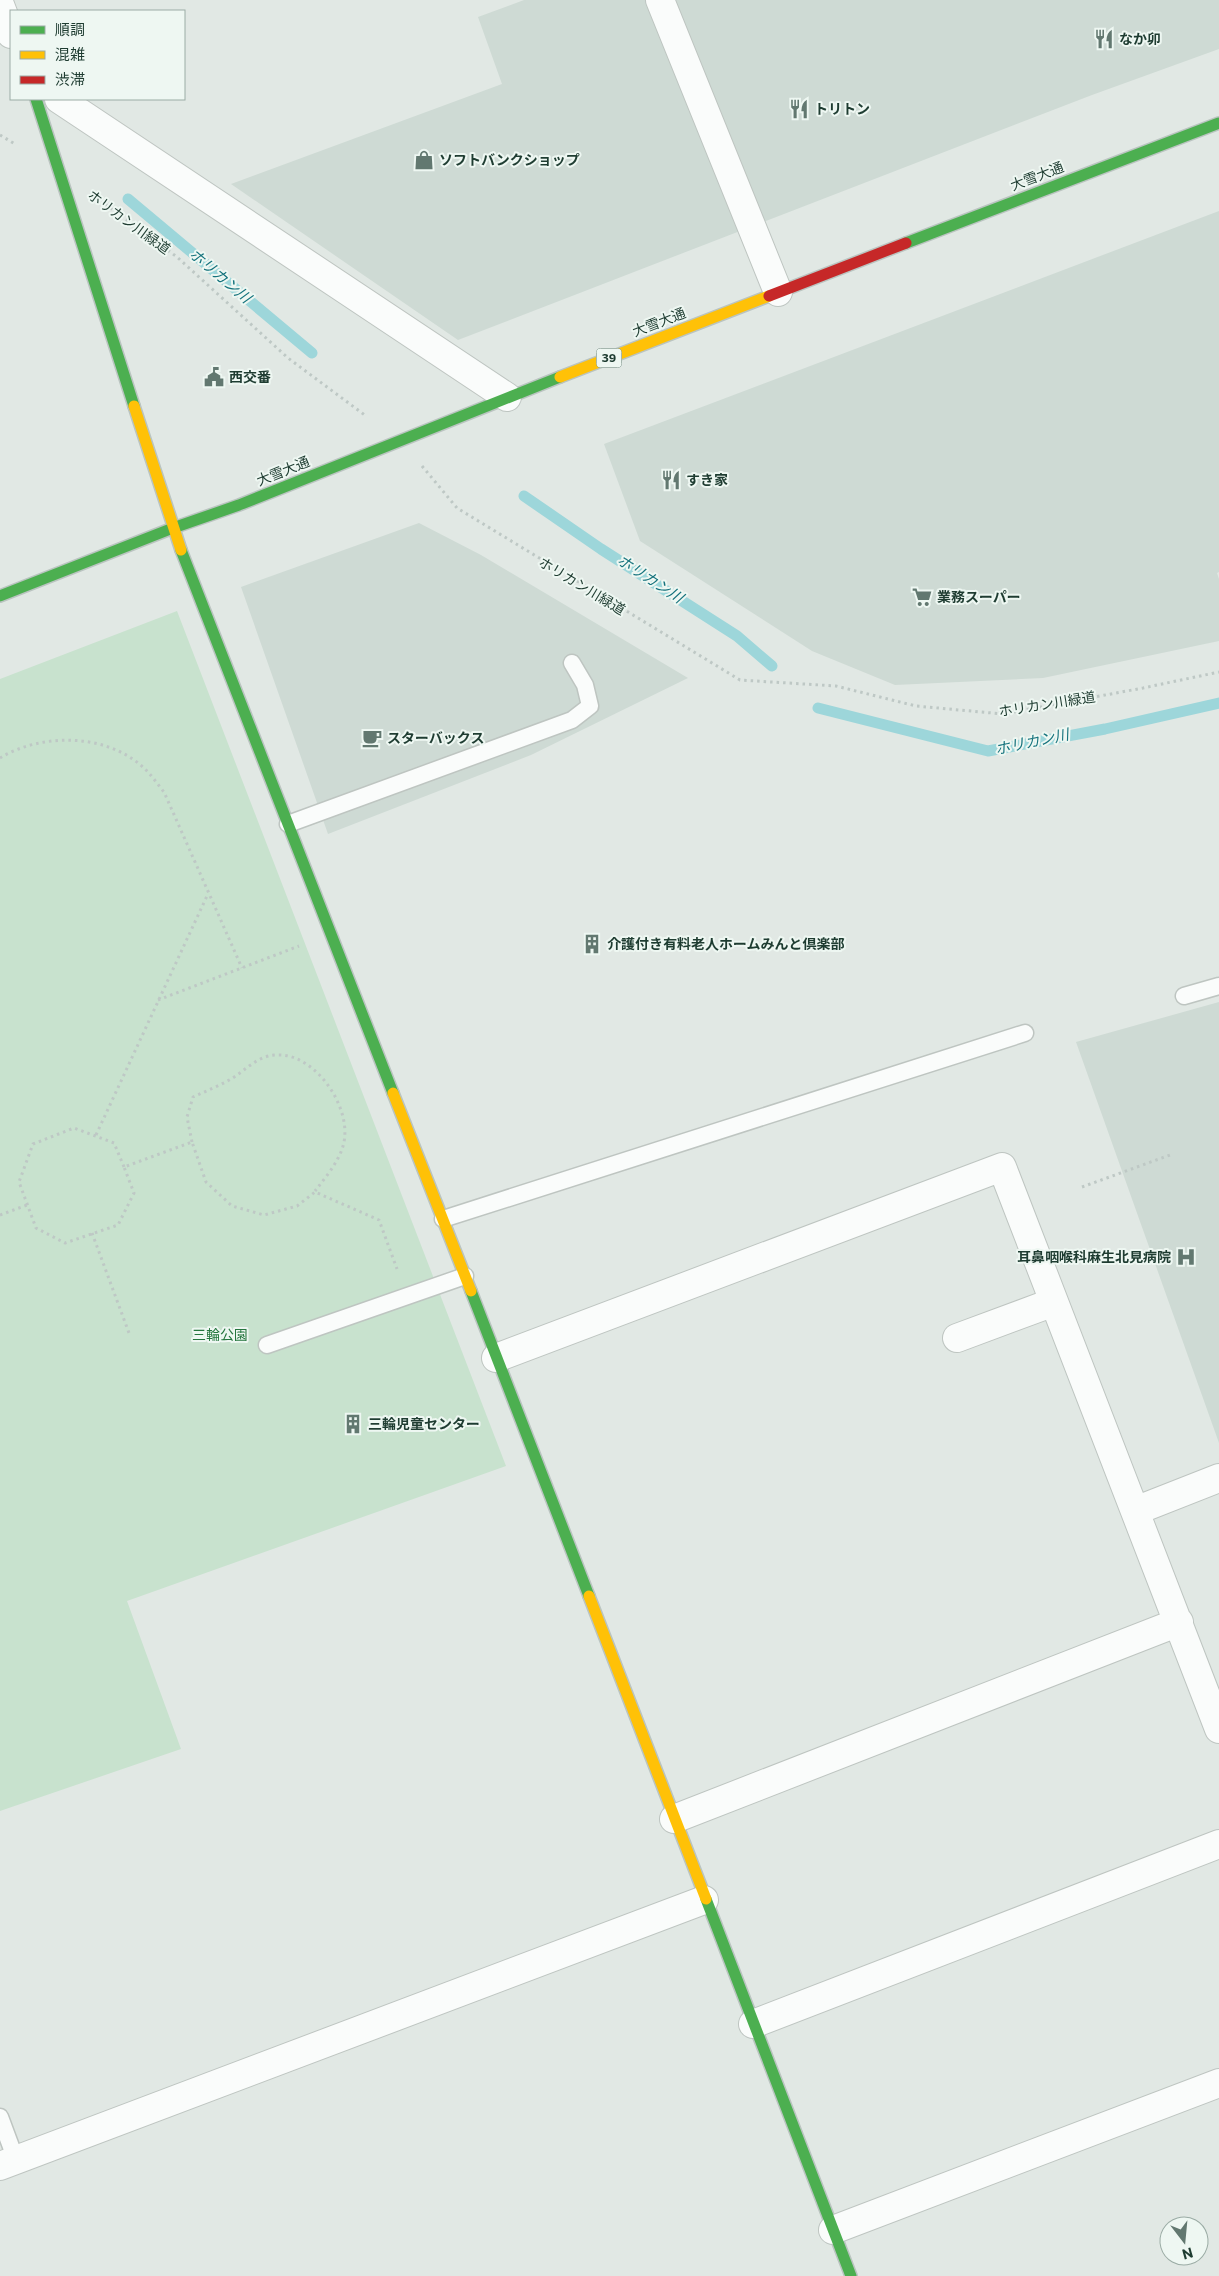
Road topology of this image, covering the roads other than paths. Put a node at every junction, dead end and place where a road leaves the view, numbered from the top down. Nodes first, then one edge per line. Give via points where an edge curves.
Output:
1 (660, 0) edge
2 (0, 5) edge
3 (10, 31) edge
4 (36, 100) edge
5 (61, 100) edge
6 (1219, 123) edge
7 (778, 292) junction
8 (507, 397) junction
9 (173, 528) junction
10 (0, 596) edge
11 (572, 663) dead end
12 (288, 824) junction
13 (1219, 986) edge
14 (1184, 996) dead end
15 (1025, 1033) dead end
16 (443, 1219) junction
17 (465, 1276) junction
18 (1054, 1302) junction
19 (957, 1338) dead end
20 (267, 1345) dead end
21 (496, 1358) junction
22 (1219, 1478) edge
23 (1135, 1511) junction
24 (1179, 1622) junction
25 (1219, 1729) edge
26 (674, 1819) junction
27 (1219, 1844) edge
28 (704, 1900) junction
29 (753, 2024) junction
30 (1219, 2083) edge
31 (0, 2117) edge
32 (8, 2163) edge
33 (833, 2230) junction
34 (851, 2276) edge

1 - 7 street
2 - 3 street
4 - 9 main road
5 - 8 street
6 - 7 main road, 大雪大通 / 39
7 - 8 main road, 大雪大通 / 39
8 - 9 main road, 大雪大通 / 39 via 239,505
9 - 10 main road, 大雪大通 / 39
9 - 12 main road
11 - 12 lane via 585,685 590,706 572,720
12 - 16 main road
13 - 14 lane
15 - 16 lane
16 - 17 main road
17 - 20 lane
17 - 21 main road
18 - 19 street
18 - 21 street via 1002,1167
18 - 23 street
21 - 26 main road
22 - 23 street
23 - 24 street
24 - 25 street
24 - 26 street
26 - 28 main road
27 - 29 street
28 - 29 main road
28 - 32 street
29 - 33 main road
30 - 33 street
31 - 32 lane
33 - 34 main road

